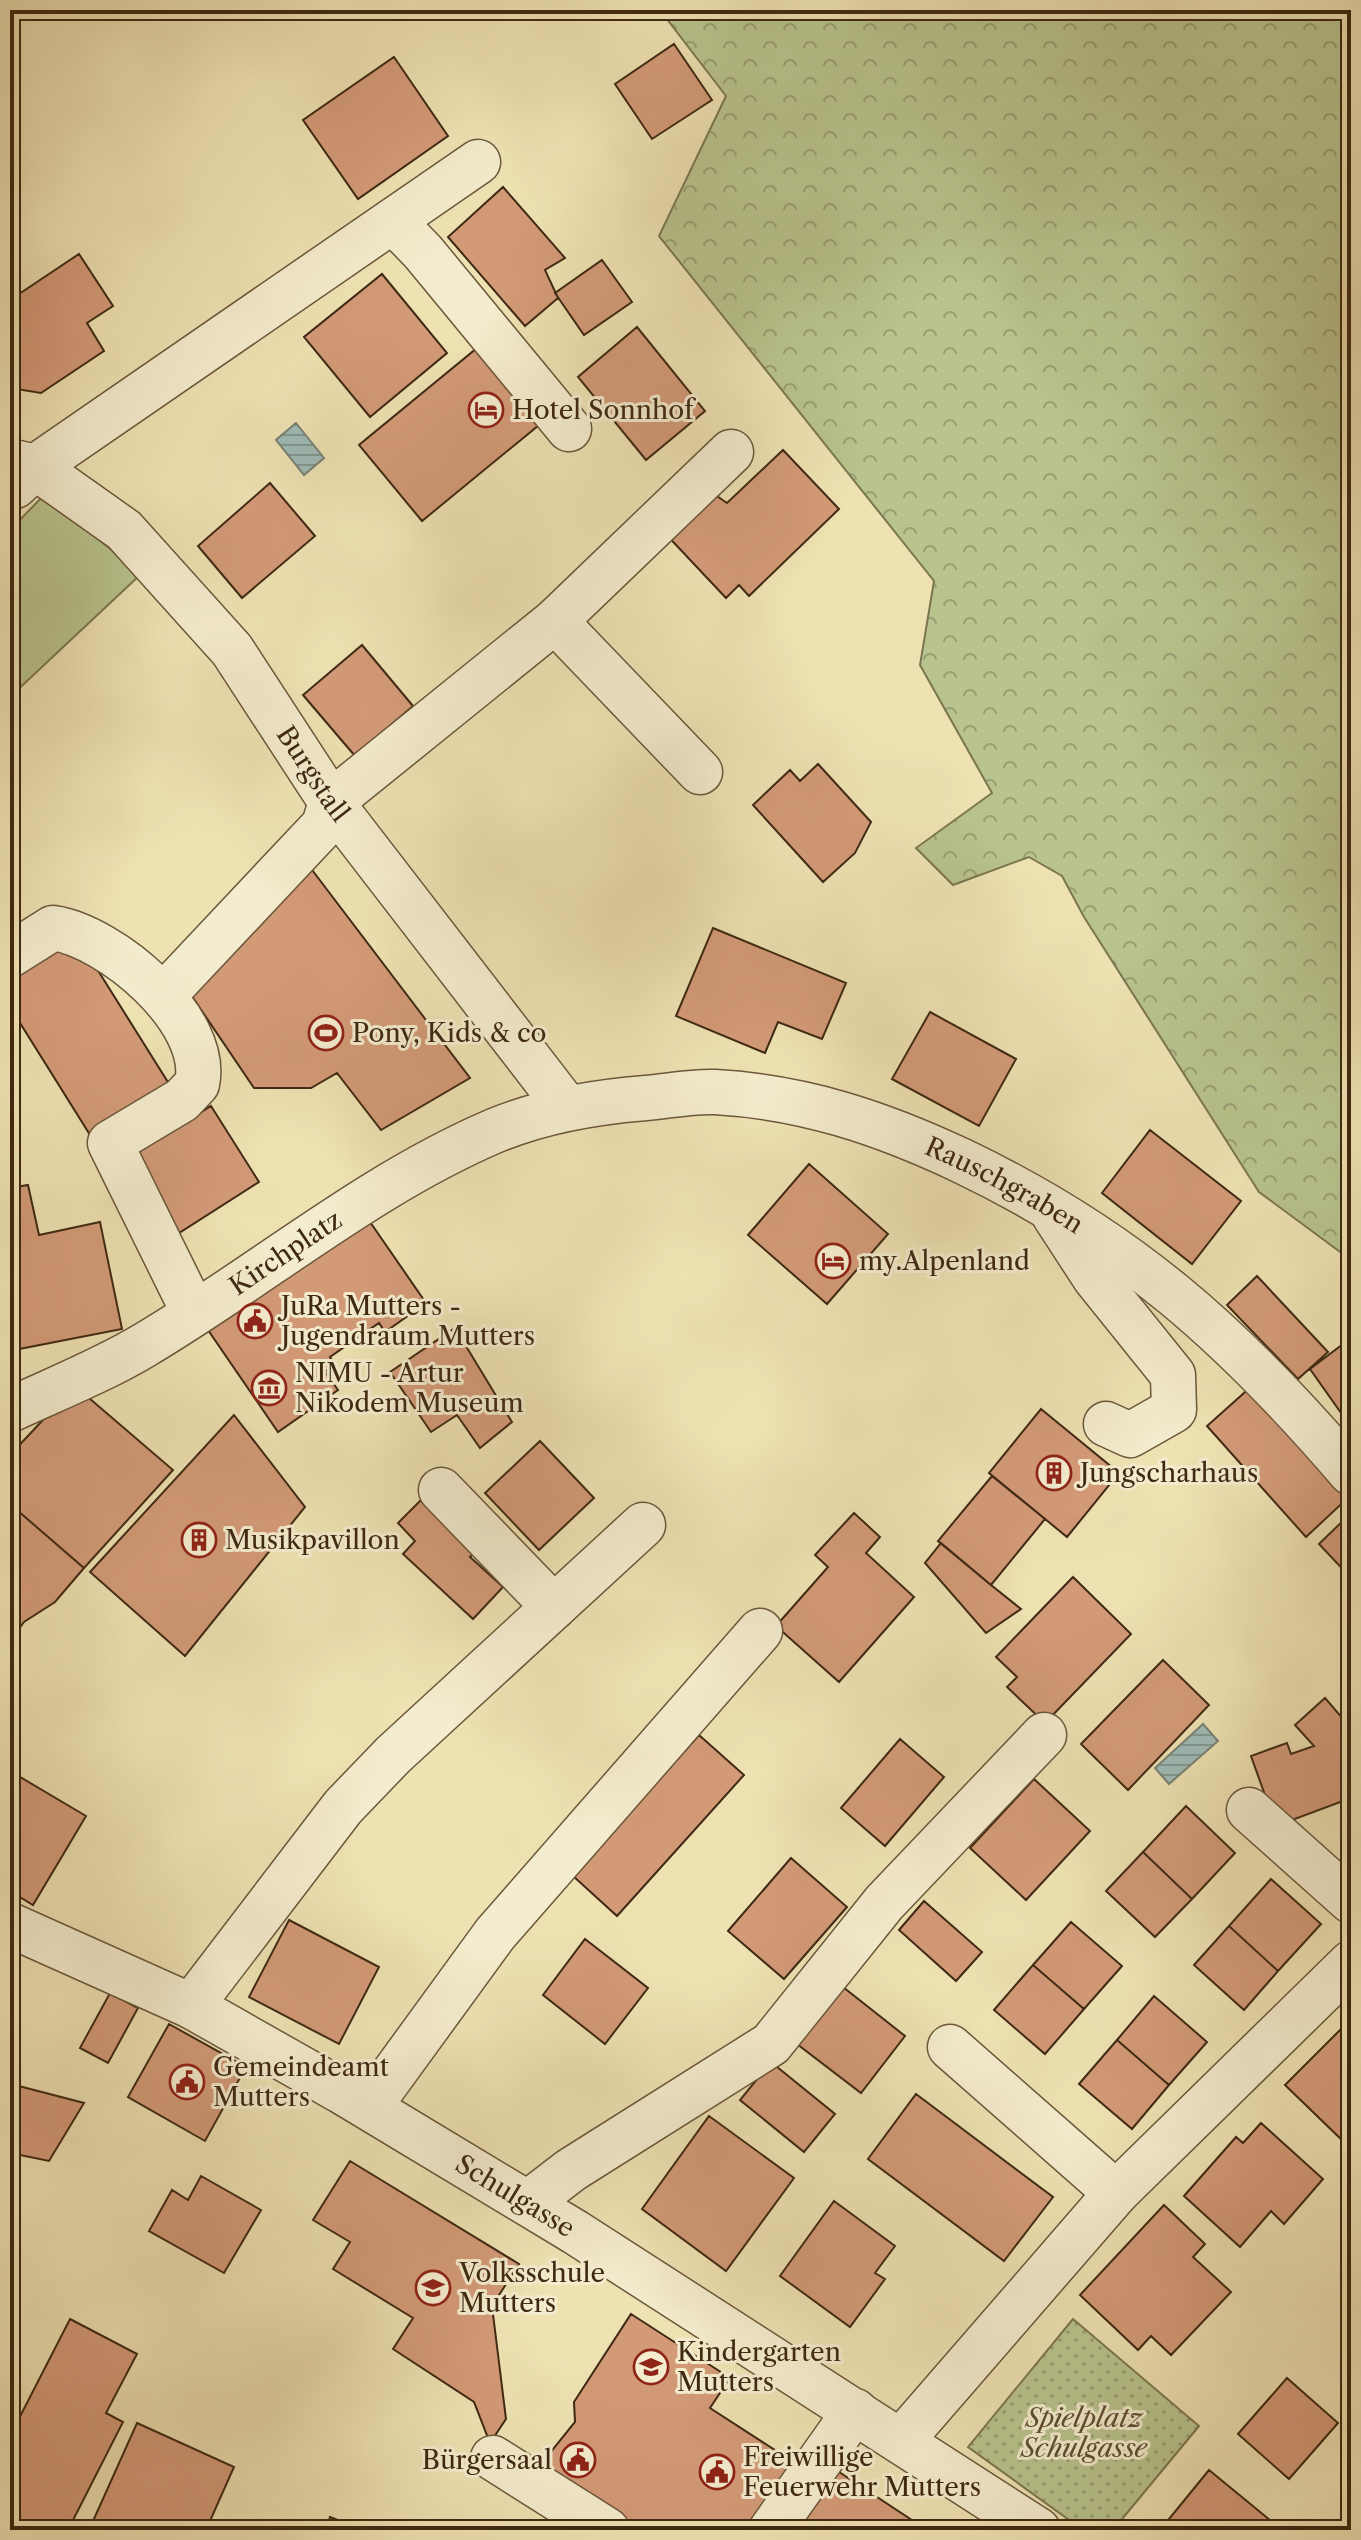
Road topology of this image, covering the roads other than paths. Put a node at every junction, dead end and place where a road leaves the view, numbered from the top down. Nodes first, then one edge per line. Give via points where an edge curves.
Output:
1 (478, 162) dead end
2 (393, 221) junction
3 (569, 429) dead end
4 (731, 452) dead end
5 (18, 473) edge
6 (555, 621) junction
7 (700, 772) dead end
8 (331, 802) junction
9 (10, 955) edge
10 (164, 995) junction
11 (567, 1108) junction
12 (1046, 1203) junction
13 (194, 1313) junction
14 (10, 1410) edge
15 (1106, 1424) dead end
16 (1351, 1473) edge
17 (441, 1490) dead end
18 (643, 1525) dead end
19 (554, 1607) junction
20 (760, 1631) dead end
21 (1044, 1735) dead end
22 (1249, 1810) dead end
23 (1351, 1901) edge
24 (10, 1925) edge
25 (1351, 1963) edge
26 (191, 2006) junction
27 (950, 2047) dead end
28 (369, 2107) junction
29 (1116, 2193) junction
30 (528, 2203) junction
31 (855, 2411) junction
32 (901, 2441) junction
33 (493, 2458) dead end
34 (607, 2530) edge
35 (771, 2530) edge
36 (1038, 2530) edge

1 - 2 street, Burgstall
2 - 3 street
2 - 5 street, Burgstall
4 - 6 street
5 - 8 street, Burgstall via 124,530 232,650
6 - 7 street
6 - 8 street
8 - 10 street via 324,825
8 - 11 street, Burgstall
9 - 10 street via 53,928 70,930
10 - 13 street via 189,1037 197,1084 182,1100 110,1143
11 - 12 street, Rauschgraben via 711,1092 777,1098 836,1110 909,1136
11 - 13 street, Kirchplatz via 496,1130 407,1176
12 - 15 street via 1095,1278 1173,1375 1174,1410 1130,1435
12 - 16 street, Rauschgraben via 1128,1256 1220,1332
13 - 14 street, Kirchplatz via 142,1347
17 - 19 street
18 - 19 street
19 - 26 street via 343,1807
20 - 28 street via 495,1934
21 - 30 street via 884,1903 771,2044 571,2170
22 - 23 street
24 - 26 street, Schulgasse
25 - 29 street
26 - 28 street, Schulgasse
27 - 29 street
28 - 30 street, Schulgasse
29 - 32 street
30 - 31 street, Schulgasse
31 - 32 street, Schulgasse
31 - 35 street
32 - 36 street, Schulgasse
33 - 34 street

